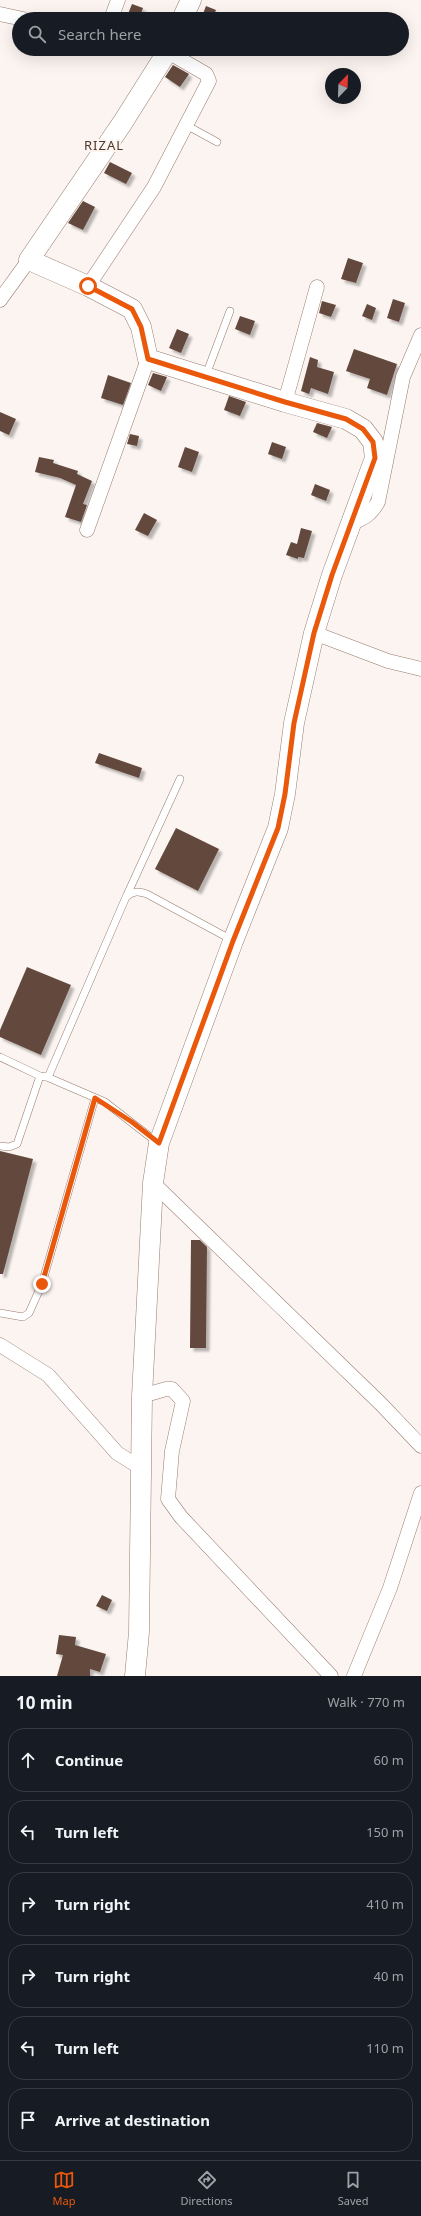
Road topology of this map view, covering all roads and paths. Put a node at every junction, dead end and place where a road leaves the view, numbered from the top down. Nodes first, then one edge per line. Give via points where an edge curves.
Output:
1 (118, 0) edge
2 (191, 0) edge
3 (114, 12) edge
4 (185, 12) edge
5 (0, 14) edge
6 (12, 17) edge
7 (161, 56) edge
8 (174, 56) edge
9 (186, 126) junction
10 (217, 142) dead end
11 (29, 260) junction
12 (88, 286) junction
13 (318, 287) dead end
14 (0, 300) edge
15 (230, 311) dead end
16 (421, 335) edge
17 (148, 359) junction
18 (206, 378) junction
19 (285, 402) junction
20 (352, 523) junction
21 (87, 530) dead end
22 (314, 633) junction
23 (421, 669) edge
24 (180, 779) dead end
25 (126, 897) junction
26 (233, 941) junction
27 (0, 1057) edge
28 (44, 1076) junction
29 (95, 1098) junction
30 (159, 1143) junction
31 (0, 1146) edge
32 (153, 1184) junction
33 (0, 1313) edge
34 (0, 1345) edge
35 (142, 1396) junction
36 (421, 1446) edge
37 (141, 1468) junction
38 (421, 1494) edge
39 (135, 1676) edge
40 (331, 1676) edge
41 (354, 1676) edge

1 - 3 street
2 - 4 street
5 - 6 street
7 - 11 street via 123,122
8 - 9 street via 206,74 209,81
9 - 10 lane
9 - 12 street via 154,187
11 - 12 street
11 - 14 street
12 - 17 street via 132,309 141,327
13 - 19 street
15 - 18 lane
16 - 20 street via 403,377 378,502 372,512
17 - 18 street
17 - 21 street
18 - 19 street
19 - 20 street via 346,419 363,429 373,442 375,458
20 - 22 street
22 - 23 street via 388,661
22 - 26 street via 294,723 278,828
24 - 25 lane
25 - 26 lane via 134,892 147,894
25 - 28 lane
26 - 30 street
27 - 28 lane
28 - 29 lane
28 - 31 lane via 17,1144 9,1147
29 - 30 lane
29 - 33 lane via 42,1284 29,1313 23,1317
30 - 32 street
32 - 35 street
32 - 36 street via 375,1398
34 - 37 street via 48,1375 117,1453
35 - 37 street
35 - 40 street via 172,1389 183,1401 172,1451 168,1499 181,1517
37 - 39 street via 139,1632
38 - 41 street via 390,1588

